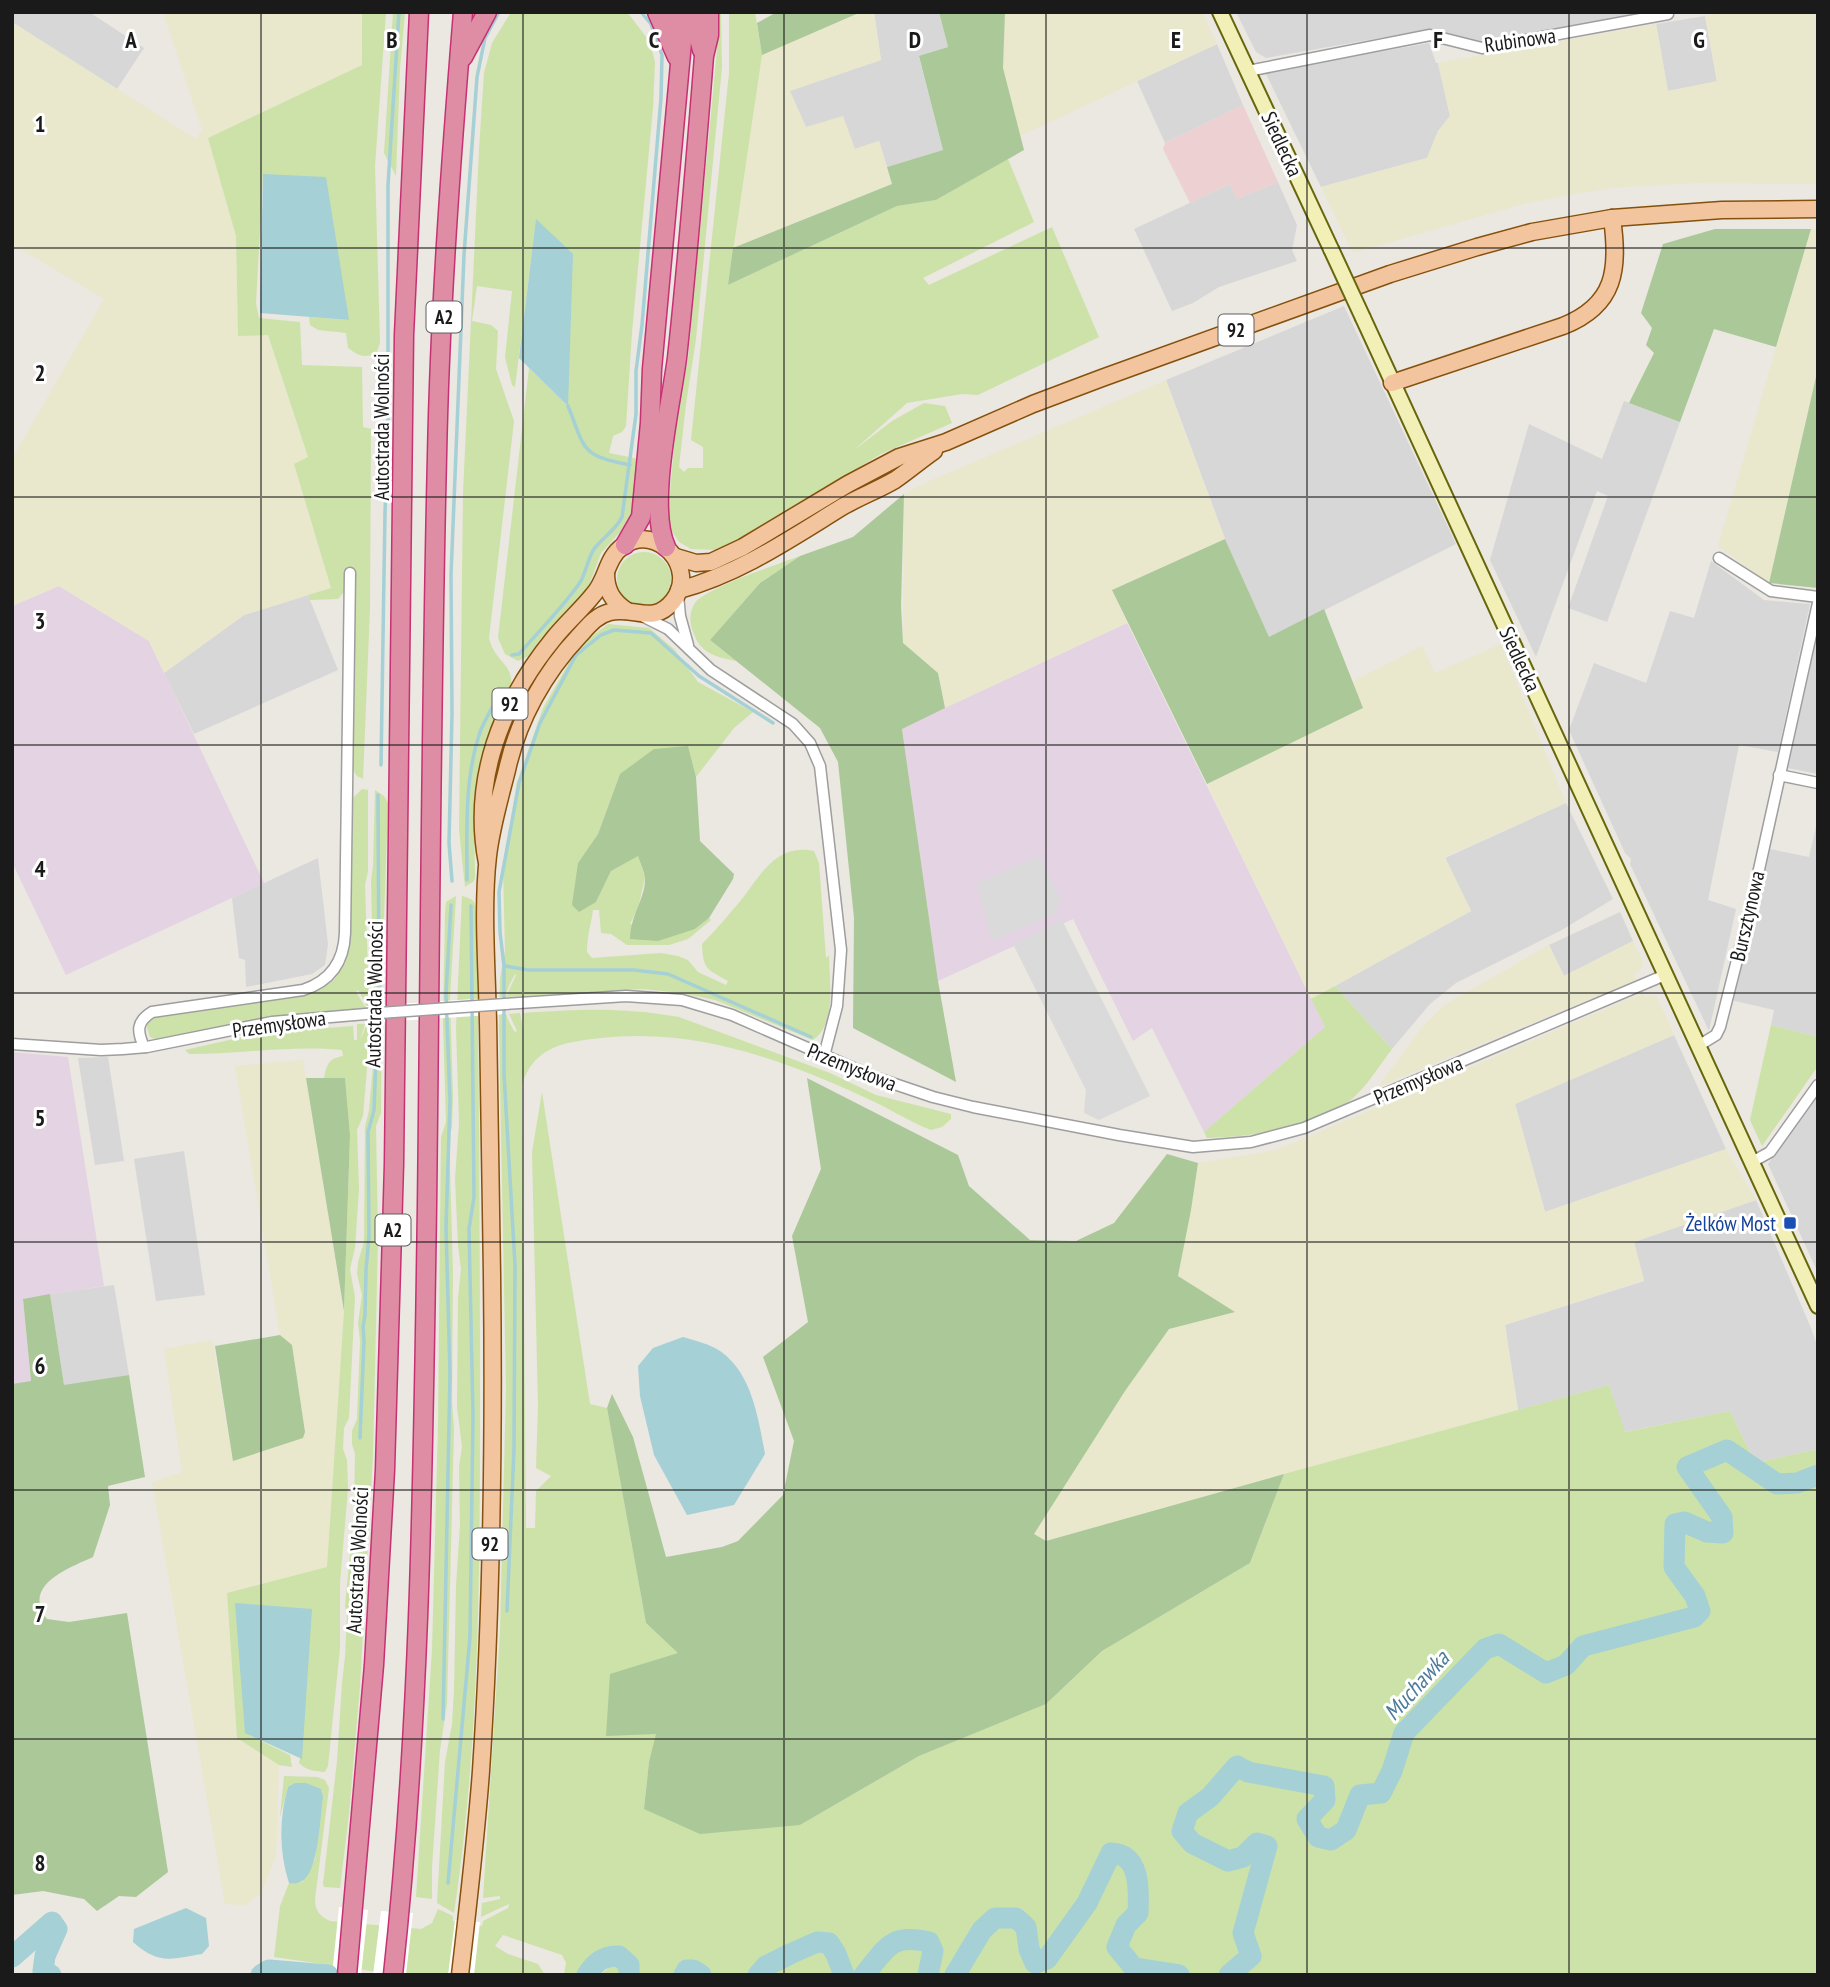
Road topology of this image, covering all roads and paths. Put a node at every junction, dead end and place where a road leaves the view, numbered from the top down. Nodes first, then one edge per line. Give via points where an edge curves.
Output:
1 (419, 12) edge
2 (463, 12) edge
3 (487, 12) edge
4 (657, 12) edge
5 (674, 12) edge
6 (692, 12) edge
7 (709, 12) edge
8 (1220, 12) edge
9 (1668, 14) edge
10 (704, 56) junction
11 (678, 62) junction
12 (459, 66) junction
13 (1248, 71) junction
14 (1818, 209) edge
15 (1612, 218) junction
16 (1392, 383) junction
17 (946, 442) junction
18 (625, 545) junction
19 (671, 552) junction
20 (1719, 558) dead end
21 (350, 573) dead end
22 (606, 573) junction
23 (678, 592) junction
24 (1818, 597) edge
25 (1818, 603) edge
26 (634, 613) junction
27 (690, 649) junction
28 (1779, 775) junction
29 (1818, 783) edge
30 (487, 863) junction
31 (1665, 975) junction
32 (12, 1044) edge
33 (1698, 1046) junction
34 (144, 1047) junction
35 (824, 1056) junction
36 (1818, 1085) edge
37 (1752, 1161) junction
38 (1818, 1306) edge
39 (347, 1975) edge
40 (393, 1975) edge
41 (460, 1975) edge

1 - 39 highway, Autostrada Wolności / A2 via 404,335 389,1349 374,1665
2 - 12 highway, A2
3 - 12 highway
4 - 11 highway
5 - 11 highway via 682,42
6 - 10 highway
7 - 10 highway
8 - 13 main road, Siedlecka
9 - 13 street, Rubinowa via 1482,48 1430,35
10 - 19 highway via 658,514 660,531
11 - 18 highway via 643,496 640,517
12 - 40 highway, A2 via 437,453 424,1421 415,1695
13 - 16 main road, Siedlecka, bridge
14 - 15 main road, 92
15 - 16 main road via 1616,246 1611,284 1586,316
15 - 17 main road, 92 via 1505,239 1390,274 1045,399
16 - 31 main road, Siedlecka
17 - 19 main road, 92 via 899,457 728,555 701,563
17 - 23 main road, 92 via 894,480 789,541
18 - 19 main road, 92 via 646,540
18 - 22 main road, 92 via 612,556
19 - 23 main road via 681,570
20 - 24 street via 1771,591
21 - 34 street via 345,942 339,963 324,980 303,990 152,1012 139,1027
22 - 26 main road via 613,599
22 - 30 main road, 92 via 597,591 551,642 511,701 490,755 481,807
23 - 26 main road, 92 via 662,610
23 - 27 street
25 - 28 street, Bursztynowa
26 - 27 street via 668,629
26 - 30 main road, 92 via 607,612 589,625 556,662 535,696 508,763
27 - 35 street via 711,670 793,724 810,743 820,766 841,950 837,1006
28 - 29 street
28 - 33 street, Bursztynowa via 1720,1027
30 - 41 main road, 92 via 490,1520 481,1762
31 - 33 main road, Siedlecka
31 - 35 street, Przemysłowa via 1304,1128 1231,1144 1193,1147 973,1107 897,1086
32 - 34 street, Przemysłowa via 101,1050
33 - 37 main road, Siedlecka
34 - 35 street, Przemysłowa, bridge via 280,1021 626,996 682,1000 732,1015
36 - 37 street via 1770,1152
37 - 38 main road, Siedlecka

